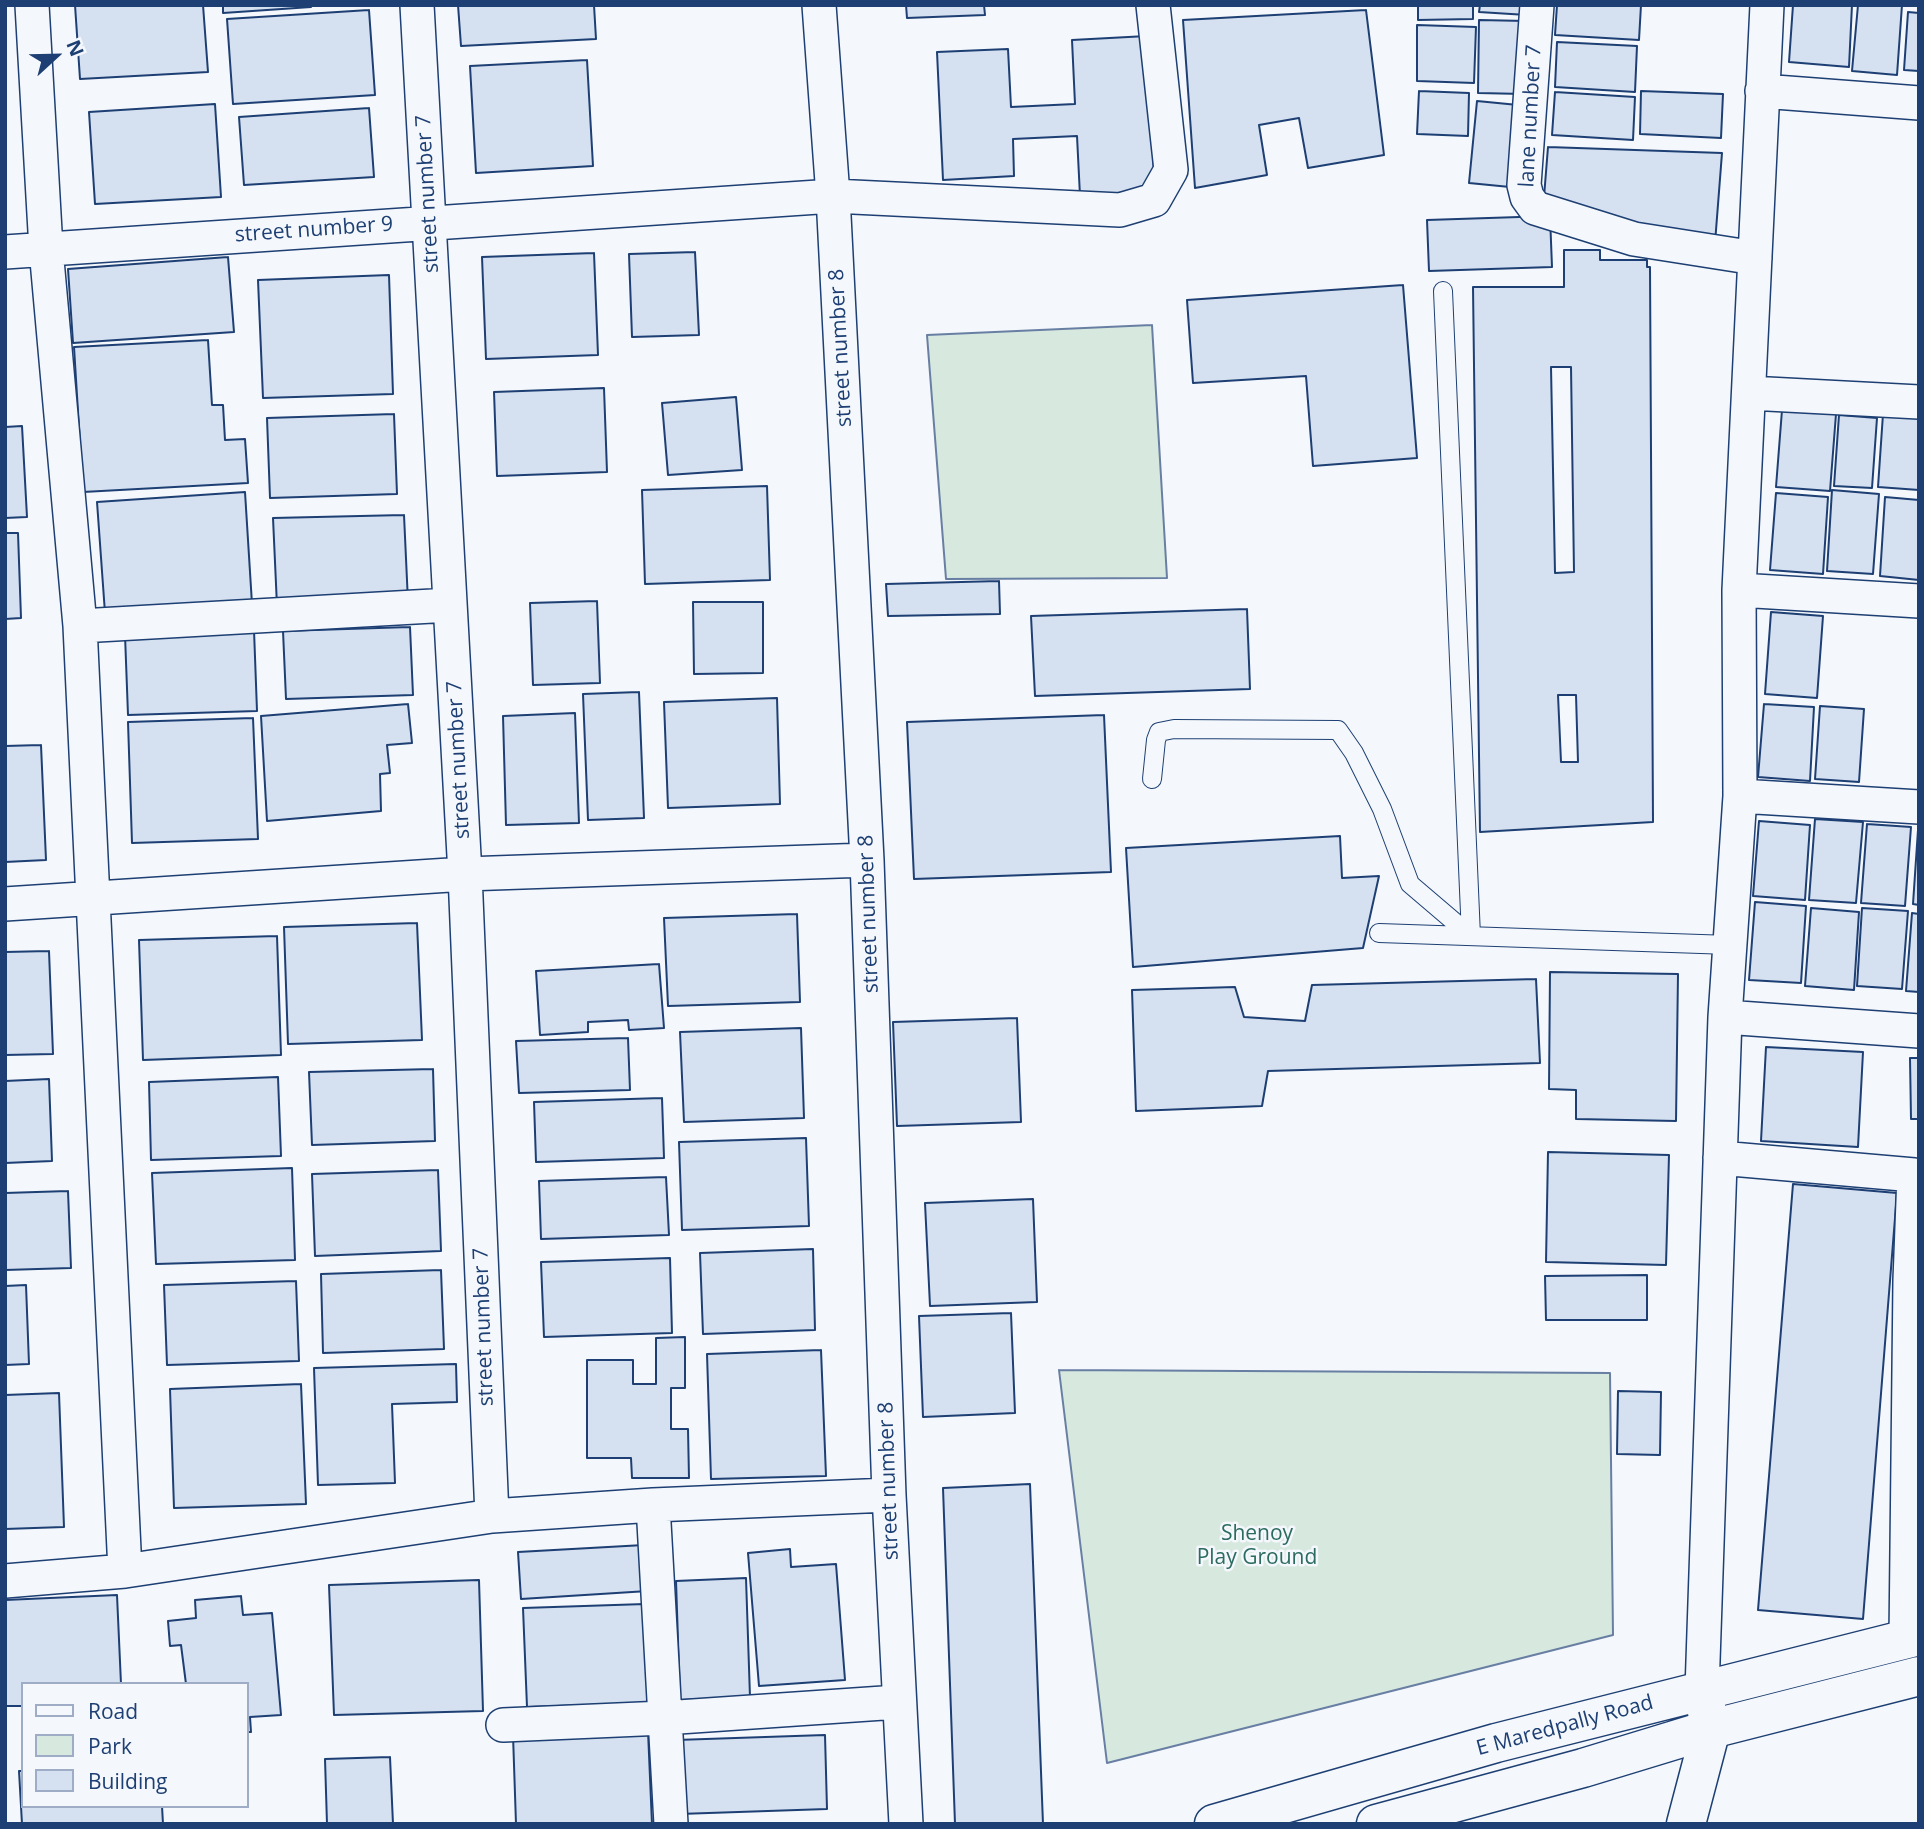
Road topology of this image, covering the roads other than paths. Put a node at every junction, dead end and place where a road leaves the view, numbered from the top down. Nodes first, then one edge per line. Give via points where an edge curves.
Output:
1 (32, 5) edge
2 (417, 5) edge
3 (819, 5) edge
4 (1153, 5) edge
5 (1536, 5) edge
6 (1766, 5) edge
7 (1762, 91) junction
8 (1919, 103) edge
9 (833, 196) junction
10 (430, 222) junction
11 (46, 249) junction
12 (5, 252) edge
13 (1755, 258) junction
14 (1443, 291) dead end
15 (1749, 393) junction
16 (1919, 402) edge
17 (1739, 590) junction
18 (1919, 601) edge
19 (450, 605) junction
20 (80, 626) junction
21 (1152, 779) dead end
22 (1740, 796) junction
23 (1919, 807) edge
24 (867, 860) junction
25 (465, 874) junction
26 (94, 900) junction
27 (5, 904) edge
28 (1379, 933) dead end
29 (1471, 936) junction
30 (1730, 945) junction
31 (1725, 1017) junction
32 (1919, 1031) edge
33 (1720, 1158) junction
34 (1914, 1280) edge
35 (888, 1495) junction
36 (653, 1505) junction
37 (492, 1516) junction
38 (125, 1571) junction
39 (5, 1581) edge
40 (1912, 1638) edge
41 (1919, 1676) edge
42 (1702, 1690) junction
43 (898, 1702) junction
44 (664, 1718) junction
45 (503, 1725) dead end
46 (1711, 1729) junction
47 (1297, 1812) edge
48 (671, 1824) edge
49 (906, 1824) edge
50 (1214, 1824) edge
51 (1376, 1824) edge
52 (1686, 1824) edge

1 - 11 street
2 - 10 street, street number 7
3 - 9 street, street number 8
4 - 9 street, street number 9 via 1171,170 1154,200 1120,210
5 - 13 street, lane number 7 via 1524,185 1535,208 1634,239
6 - 7 street
7 - 8 street
7 - 13 street
9 - 10 street, street number 9
9 - 24 street, street number 8
10 - 11 street, street number 9
10 - 19 street, street number 7
11 - 12 street, street number 9
11 - 20 street
13 - 15 street
14 - 29 lane
15 - 16 street
15 - 17 street
17 - 18 street
17 - 22 street
19 - 20 street
19 - 25 street, street number 7
20 - 26 street
21 - 29 lane via 1160,732 1338,730 1382,809 1410,884
22 - 23 street
22 - 30 street
24 - 25 street
24 - 35 street, street number 8
25 - 26 street
25 - 37 street, street number 7
26 - 27 street
26 - 38 street
28 - 29 lane
29 - 30 lane
30 - 31 street
31 - 32 street
31 - 33 street
33 - 34 street via 1914,1175
33 - 42 street
34 - 40 street
35 - 36 street
35 - 43 street, street number 8
36 - 37 street
36 - 44 street
37 - 38 street
38 - 39 street
40 - 42 main road, E Maredpally Road
41 - 46 main road, E Maredpally Road
42 - 46 main road
42 - 47 main road, E Maredpally Road via 1496,1743
43 - 44 street
43 - 49 street, street number 8
44 - 45 street
44 - 48 street
46 - 51 main road, E Maredpally Road
46 - 52 main road
47 - 50 main road, E Maredpally Road

